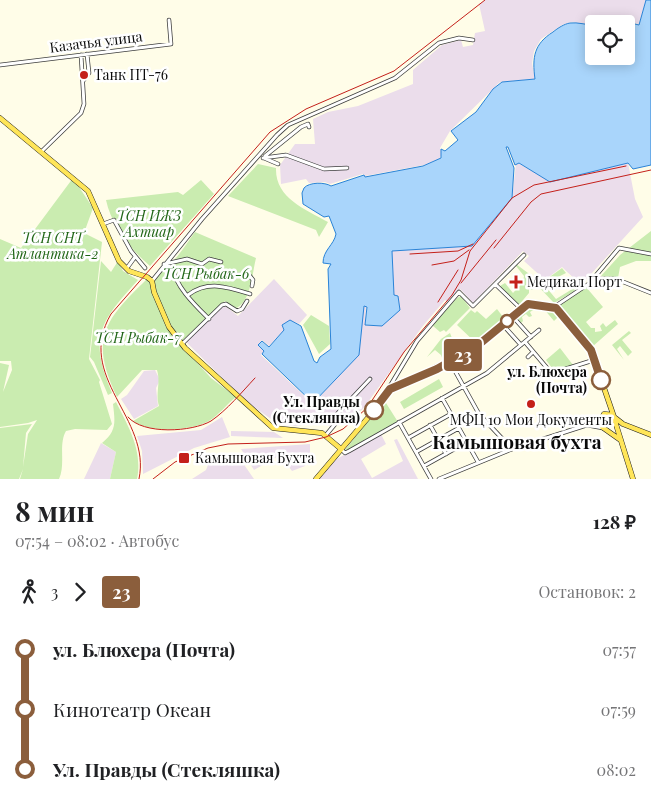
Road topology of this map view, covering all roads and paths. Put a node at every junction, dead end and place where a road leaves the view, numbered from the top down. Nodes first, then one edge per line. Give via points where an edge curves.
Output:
1 (169, 20) dead end
2 (473, 40) dead end
3 (87, 54) junction
4 (81, 55) junction
5 (0, 65) edge
6 (82, 79) junction
7 (0, 118) edge
8 (309, 128) dead end
9 (41, 152) junction
10 (257, 157) junction
11 (263, 158) junction
12 (278, 164) dead end
13 (347, 168) dead end
14 (103, 224) junction
15 (651, 254) edge
16 (524, 255) dead end
17 (135, 257) junction
18 (221, 262) dead end
19 (164, 264) junction
20 (145, 268) dead end
21 (126, 269) junction
22 (220, 275) dead end
23 (591, 280) junction
24 (152, 281) junction
25 (495, 284) junction
26 (252, 286) dead end
27 (250, 294) dead end
28 (651, 294) edge
29 (188, 295) junction
30 (247, 301) dead end
31 (554, 307) junction
32 (520, 309) junction
33 (513, 316) junction
34 (208, 318) junction
35 (503, 325) junction
36 (539, 330) dead end
37 (531, 337) junction
38 (525, 342) junction
39 (182, 344) junction
40 (521, 345) junction
41 (533, 352) junction
42 (528, 357) dead end
43 (595, 360) junction
44 (450, 362) junction
45 (370, 379) dead end
46 (464, 386) junction
47 (387, 392) junction
48 (442, 398) junction
49 (608, 400) junction
50 (451, 414) junction
51 (603, 416) junction
52 (613, 416) junction
53 (399, 422) junction
54 (587, 424) junction
55 (623, 424) junction
56 (430, 425) junction
57 (616, 425) junction
58 (631, 427) junction
59 (459, 428) junction
60 (606, 429) junction
61 (326, 435) junction
62 (619, 435) junction
63 (651, 435) edge
64 (408, 438) junction
65 (438, 439) junction
66 (467, 442) junction
67 (621, 443) junction
68 (341, 449) junction
69 (512, 449) junction
70 (416, 452) junction
71 (446, 454) junction
72 (478, 462) junction
73 (424, 466) junction
74 (316, 479) edge
75 (431, 479) edge
76 (439, 479) edge
77 (633, 479) edge

1 - 3 street, Казачья улица via 171,44
2 - 10 street via 459,38 439,43 395,78 300,118 276,135
3 - 4 street, Казачья улица
3 - 6 street via 88,75
4 - 5 street, Казачья улица
4 - 6 street
6 - 9 street via 84,104 81,113
7 - 9 main road
8 - 11 street via 308,124 300,127
9 - 14 main road via 88,191
10 - 11 street
10 - 19 street
11 - 12 street
11 - 13 street via 286,155 324,170
14 - 17 street via 114,220
14 - 21 main road via 118,259
15 - 23 street via 619,248
16 - 25 street
17 - 20 street
17 - 21 street
18 - 19 street via 209,258 202,264 188,259
19 - 24 street
19 - 29 street via 173,268
21 - 24 main road
22 - 26 street via 249,275 253,280
23 - 28 street via 616,279
23 - 31 street
24 - 39 main road via 169,328
25 - 32 street
25 - 47 street via 473,306 459,292 417,341
27 - 29 street via 215,285 194,290
29 - 34 street
30 - 34 street via 237,311 224,304
31 - 32 main road via 532,304
31 - 43 main road via 588,345
32 - 33 main road
33 - 35 main road
33 - 37 street
34 - 39 street
35 - 40 street
35 - 44 main road
36 - 37 street
37 - 38 street
38 - 40 street
38 - 41 street
39 - 61 main road via 273,428
40 - 46 street via 487,373
41 - 42 street
41 - 43 street via 553,376 558,371
43 - 49 main road
44 - 46 street
44 - 47 main road
45 - 61 street via 337,414 336,423
46 - 48 street
46 - 69 street via 480,414
47 - 68 main road
48 - 50 street
48 - 53 street
49 - 51 main road
49 - 52 main road
50 - 56 street
50 - 59 street
51 - 52 main road
51 - 54 street
51 - 60 main road via 601,425
52 - 55 main road
52 - 57 main road
53 - 64 street
53 - 68 street via 345,453
54 - 60 street
54 - 69 street
55 - 57 main road
55 - 58 main road
56 - 64 street
56 - 65 street
57 - 60 main road
57 - 62 main road
58 - 62 main road via 620,430
58 - 63 main road
59 - 65 street
59 - 66 street
60 - 67 main road
61 - 68 main road
62 - 67 main road
64 - 70 street
65 - 70 street
65 - 71 street
66 - 71 street
66 - 72 street
67 - 77 main road
68 - 74 main road
69 - 72 street
70 - 73 street
71 - 73 street
72 - 76 street
73 - 75 street

